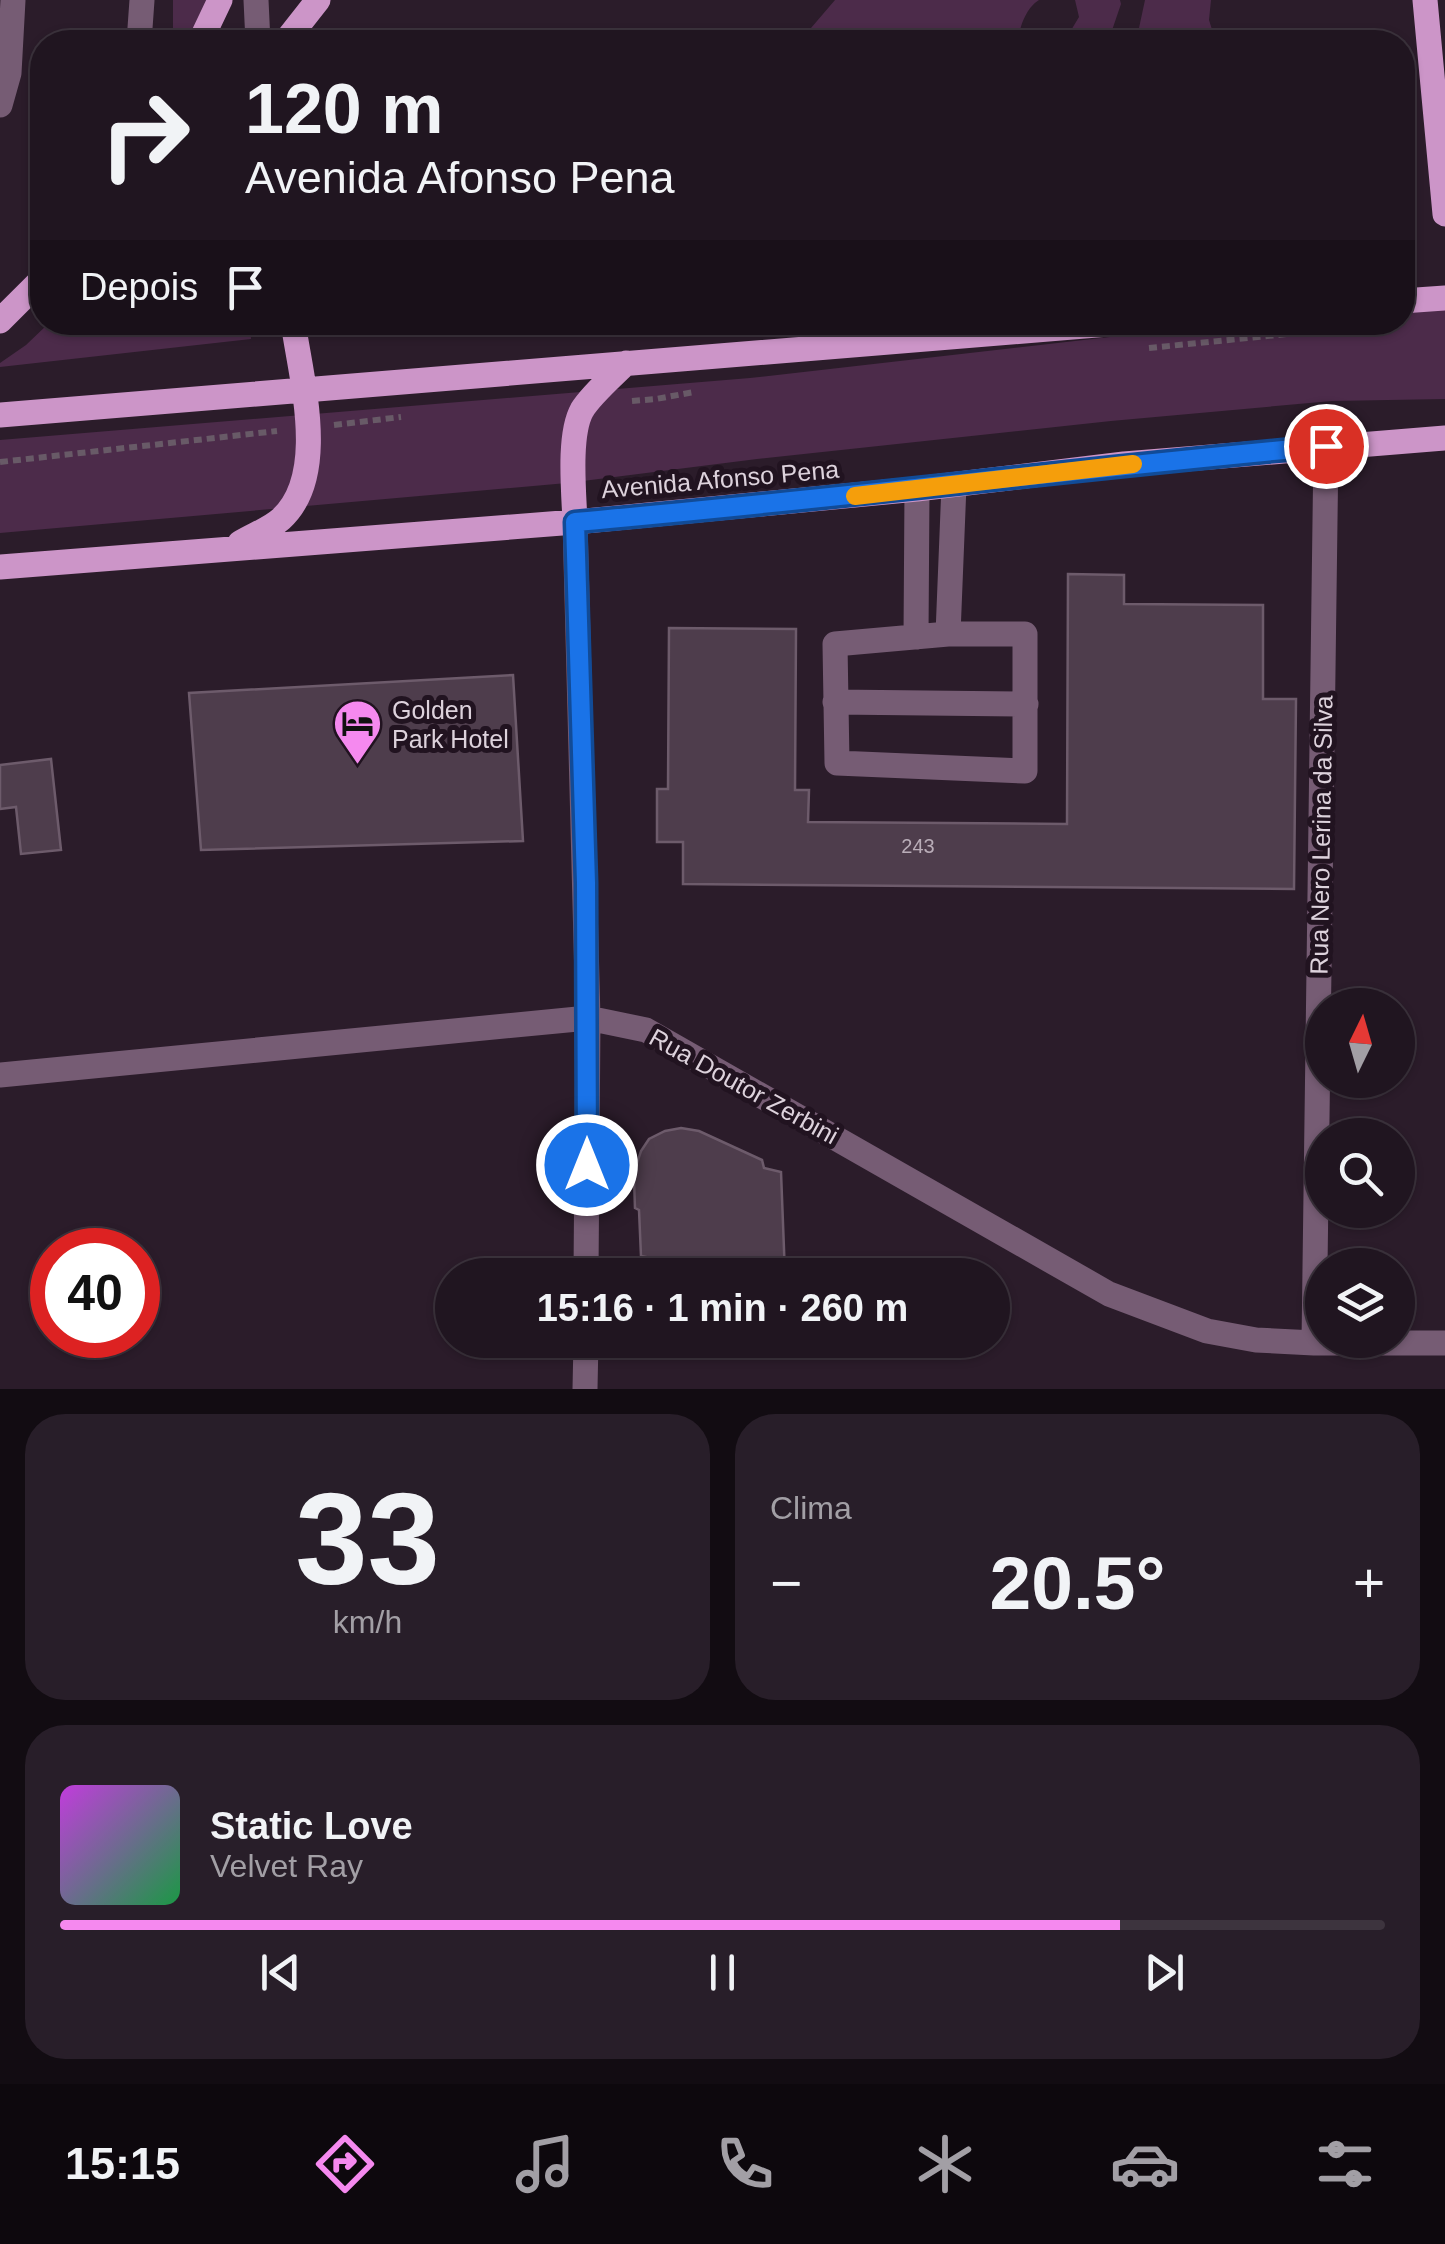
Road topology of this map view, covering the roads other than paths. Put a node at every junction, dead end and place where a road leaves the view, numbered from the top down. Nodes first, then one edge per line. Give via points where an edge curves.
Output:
1 (13, 0) edge
2 (142, 0) edge
3 (220, 0) edge
4 (256, 0) edge
5 (318, 0) edge
6 (1425, 0) edge
7 (139, 30) edge
8 (206, 30) edge
9 (257, 30) edge
10 (294, 30) edge
11 (0, 105) edge
12 (1445, 214) edge
13 (30, 291) edge
14 (1445, 298) edge
15 (1415, 300) edge
16 (0, 322) edge
17 (295, 335) edge
18 (972, 335) edge
19 (626, 363) junction
20 (302, 390) junction
21 (0, 416) edge
22 (1445, 438) edge
23 (1326, 446) junction
24 (954, 484) junction
25 (917, 490) junction
26 (575, 522) junction
27 (232, 548) junction
28 (0, 567) edge
29 (948, 634) junction
30 (916, 637) junction
31 (835, 702) junction
32 (1026, 704) junction
33 (588, 1018) junction
34 (0, 1075) edge
35 (1315, 1248) edge
36 (586, 1258) edge
37 (1305, 1343) edge
38 (1415, 1343) edge
39 (1445, 1343) edge
40 (586, 1358) edge
41 (585, 1389) edge

1 - 11 street via 10,74
2 - 7 street
3 - 8 main road
4 - 9 street
5 - 10 main road
6 - 12 main road
13 - 16 main road
14 - 15 main road
17 - 20 main road
18 - 19 main road
19 - 20 main road
19 - 26 main road via 582,411 573,470
20 - 21 main road
20 - 27 main road via 309,428 306,478 281,520
22 - 23 main road, Avenida Afonso Pena
23 - 24 main road, Avenida Afonso Pena
23 - 35 street, Rua Nero Lerina da Silva
24 - 25 main road, Avenida Afonso Pena
24 - 29 street
25 - 26 main road, Avenida Afonso Pena
25 - 30 street
26 - 27 main road, Avenida Afonso Pena
26 - 33 street
27 - 28 main road, Avenida Afonso Pena
29 - 30 street
29 - 32 street via 1026,634
30 - 31 street via 835,644
31 - 32 street
31 - 32 street via 837,763 1025,771
33 - 34 street, Rua Doutor Zerbini
33 - 36 street
33 - 37 street, Rua Doutor Zerbini via 646,1030 1109,1294 1207,1331
38 - 39 street, Rua Doutor Zerbini
40 - 41 street

